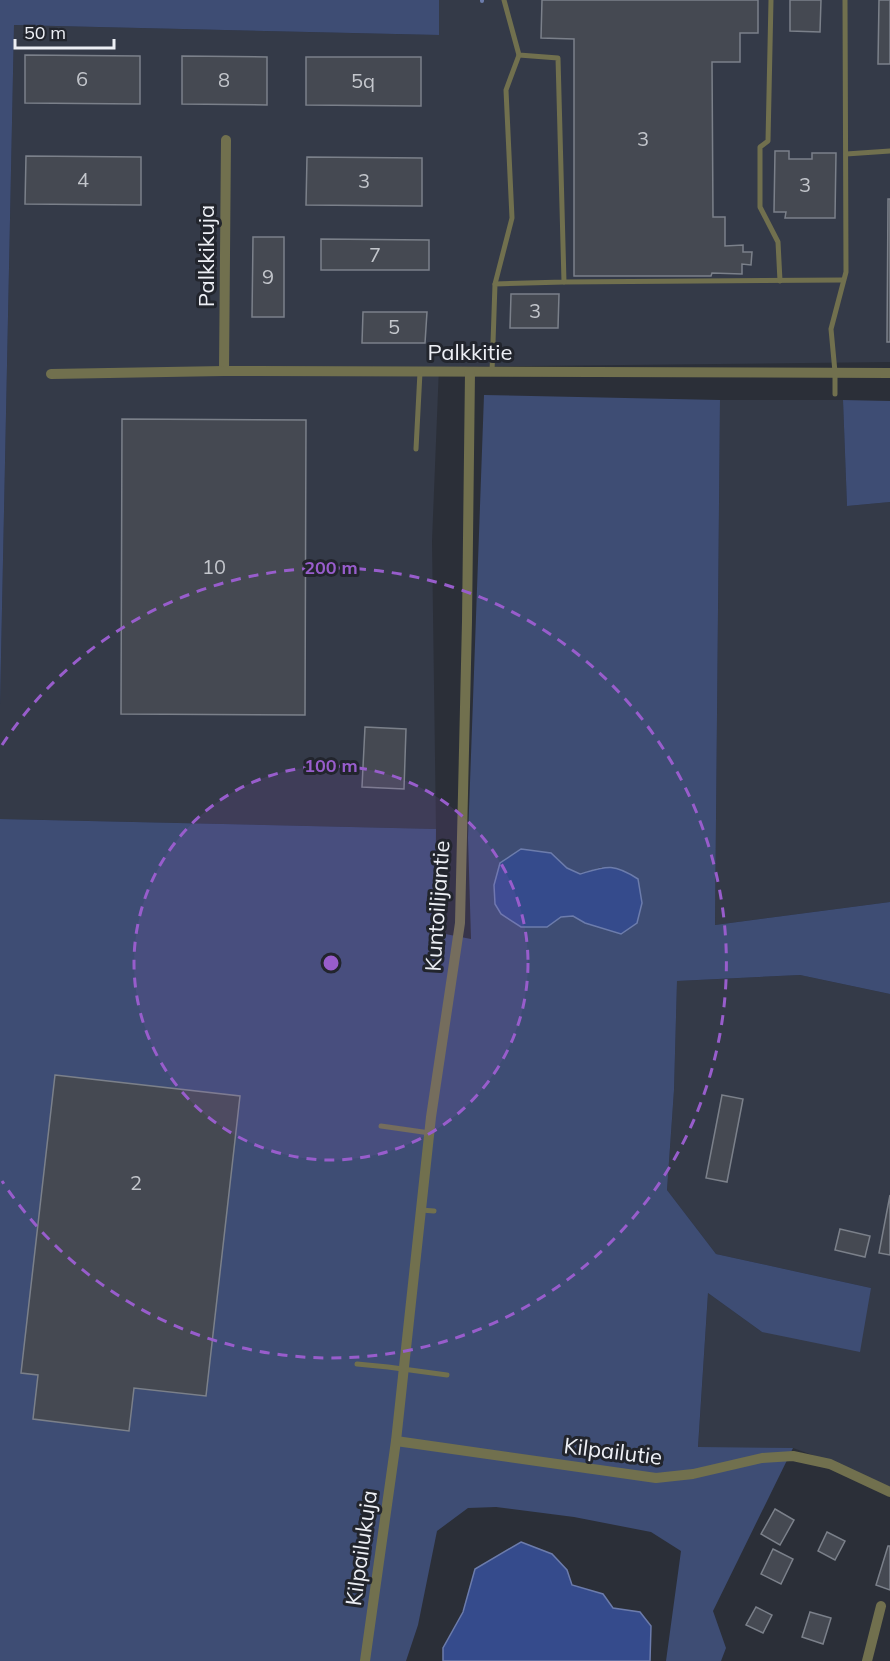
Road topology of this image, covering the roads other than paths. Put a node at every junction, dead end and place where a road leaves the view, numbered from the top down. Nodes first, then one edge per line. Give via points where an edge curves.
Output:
1 (504, 0) edge
2 (771, 0) edge
3 (846, 0) edge
4 (519, 55) junction
5 (226, 140) dead end
6 (890, 151) edge
7 (846, 154) junction
8 (843, 280) junction
9 (780, 281) junction
10 (564, 282) junction
11 (495, 284) junction
12 (224, 371) junction
13 (420, 372) junction
14 (470, 372) junction
15 (492, 372) junction
16 (835, 372) junction
17 (890, 373) edge
18 (51, 374) dead end
19 (835, 394) dead end
20 (416, 449) dead end
21 (381, 1126) dead end
22 (430, 1133) junction
23 (421, 1210) junction
24 (434, 1211) dead end
25 (357, 1364) dead end
26 (404, 1369) junction
27 (447, 1375) dead end
28 (396, 1441) junction
29 (890, 1492) edge
30 (881, 1606) dead end
31 (365, 1661) edge
32 (867, 1661) edge

1 - 4 lane
2 - 9 lane via 768,141 760,147 760,207 778,242
3 - 7 lane
4 - 10 lane via 558,58
4 - 11 lane via 506,90 512,218
5 - 12 street, Palkkikuja
6 - 7 lane
7 - 8 lane
8 - 9 lane
8 - 16 lane via 831,329
9 - 10 lane
10 - 11 lane
11 - 15 lane
12 - 13 street, Palkkitie
12 - 18 street, Palkkitie
13 - 14 street, Palkkitie
13 - 20 lane
14 - 15 street, Palkkitie
14 - 22 street, Kuntoilijantie via 460,923
15 - 16 street, Palkkitie
16 - 17 street, Palkkitie
16 - 19 lane
21 - 22 lane
22 - 23 street, Kuntoilijantie
23 - 24 lane
23 - 26 street, Kuntoilijantie
25 - 26 lane
26 - 27 lane
26 - 28 street, Kuntoilijantie
28 - 29 street, Kilpailutie via 656,1478 762,1458 794,1456 830,1464
28 - 31 street, Kilpailukuja
30 - 32 street

